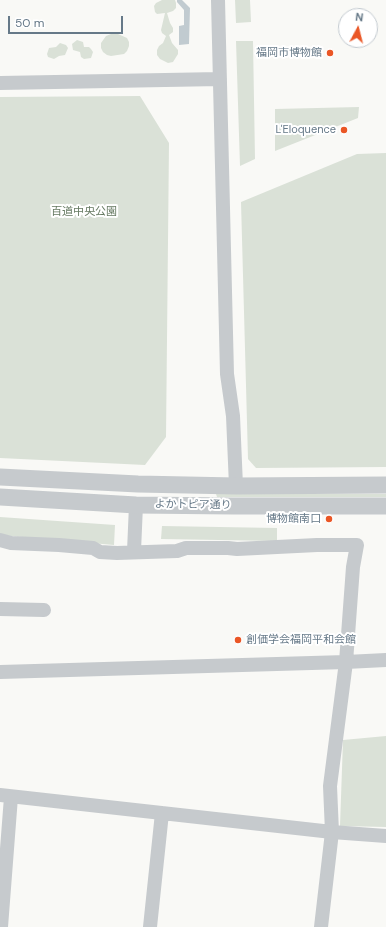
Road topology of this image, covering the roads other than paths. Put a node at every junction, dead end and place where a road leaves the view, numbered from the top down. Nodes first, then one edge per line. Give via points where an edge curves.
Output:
1 (218, 0) edge
2 (220, 79) junction
3 (0, 83) edge
4 (0, 477) edge
5 (236, 486) junction
6 (386, 486) edge
7 (0, 497) edge
8 (136, 505) junction
9 (386, 506) edge
10 (0, 540) edge
11 (134, 552) junction
12 (0, 609) edge
13 (44, 610) dead end
14 (386, 660) edge
15 (346, 662) junction
16 (0, 672) edge
17 (6, 796) edge
18 (162, 813) junction
19 (332, 832) junction
20 (386, 836) edge
21 (0, 927) edge
22 (150, 927) edge
23 (321, 927) edge

1 - 2 street
2 - 3 street
2 - 5 street via 227,374 233,416
4 - 5 street, よかトピア通り
5 - 6 street, よかトピア通り
7 - 8 street, よかトピア通り
8 - 9 street, よかトピア通り
8 - 11 street
10 - 11 street via 11,543 93,548 100,552
11 - 15 street via 177,551 186,548 357,545 353,566
12 - 13 street
14 - 15 street
15 - 16 street
15 - 19 street via 330,786
17 - 18 street
17 - 21 street
18 - 19 street
18 - 22 street
19 - 20 street
19 - 23 street

